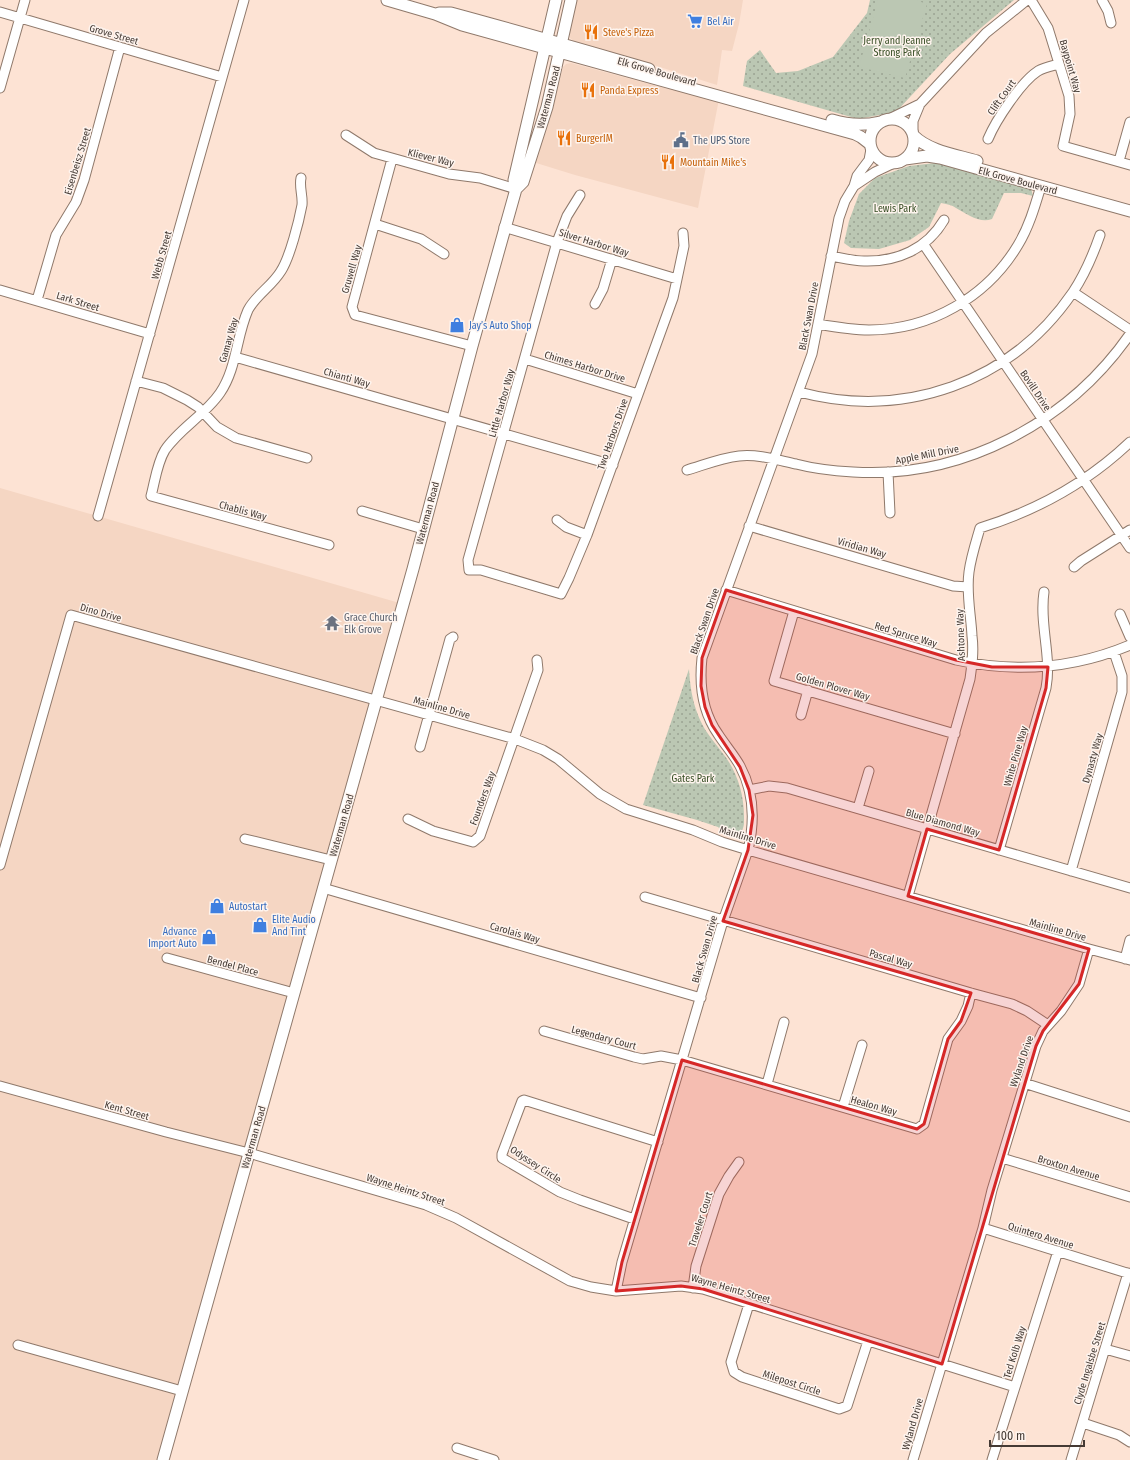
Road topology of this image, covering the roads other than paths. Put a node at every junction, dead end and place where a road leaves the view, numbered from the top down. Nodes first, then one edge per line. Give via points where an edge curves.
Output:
1 (25, 0) edge
2 (244, 0) edge
3 (387, 0) edge
4 (556, 0) edge
5 (1027, 0) edge
6 (1030, 0) edge
7 (1102, 0) edge
8 (570, 1) edge
9 (0, 12) edge
10 (20, 18) junction
11 (1111, 23) dead end
12 (546, 43) junction
13 (120, 47) junction
14 (560, 47) junction
15 (1059, 64) junction
16 (222, 77) junction
17 (0, 88) edge
18 (920, 104) junction
19 (891, 118) junction
20 (880, 122) junction
21 (1130, 122) edge
22 (913, 134) junction
23 (346, 135) dead end
24 (988, 139) dead end
25 (870, 147) junction
26 (392, 159) junction
27 (906, 159) junction
28 (1119, 162) junction
29 (894, 163) junction
30 (1130, 164) edge
31 (302, 178) dead end
32 (854, 186) junction
33 (1041, 186) junction
34 (516, 189) junction
35 (580, 195) dead end
36 (1130, 203) edge
37 (1130, 211) edge
38 (944, 220) dead end
39 (375, 224) junction
40 (504, 227) junction
41 (683, 233) dead end
42 (1100, 235) dead end
43 (557, 242) junction
44 (924, 245) junction
45 (444, 254) dead end
46 (831, 256) junction
47 (612, 259) junction
48 (677, 279) junction
49 (0, 290) edge
50 (1073, 292) junction
51 (38, 300) junction
52 (963, 302) junction
53 (595, 304) dead end
54 (818, 324) junction
55 (1130, 330) edge
56 (150, 334) junction
57 (1130, 334) edge
58 (472, 346) junction
59 (235, 357) junction
60 (525, 359) junction
61 (1003, 361) junction
62 (136, 381) junction
63 (799, 392) junction
64 (638, 394) junction
65 (202, 412) junction
66 (453, 418) junction
67 (1043, 420) junction
68 (503, 433) junction
69 (1130, 442) edge
70 (307, 458) dead end
71 (774, 459) junction
72 (613, 465) junction
73 (687, 470) dead end
74 (888, 472) junction
75 (1083, 479) junction
76 (151, 496) joint
77 (362, 511) dead end
78 (890, 513) dead end
79 (98, 516) dead end
80 (557, 520) dead end
81 (749, 526) junction
82 (423, 529) junction
83 (1130, 530) edge
84 (587, 535) junction
85 (1122, 536) junction
86 (329, 545) dead end
87 (1130, 548) edge
88 (1074, 567) dead end
89 (968, 587) junction
90 (726, 590) junction
91 (1044, 592) dead end
92 (561, 594) joint
93 (794, 611) junction
94 (1120, 614) dead end
95 (1130, 636) edge
96 (453, 637) dead end
97 (1130, 645) edge
98 (1114, 652) junction
99 (538, 660) dead end
100 (972, 664) junction
101 (1048, 667) junction
102 (808, 690) junction
103 (376, 700) junction
104 (428, 715) junction
105 (801, 716) dead end
106 (955, 734) junction
107 (515, 739) junction
108 (420, 747) dead end
109 (869, 771) dead end
110 (749, 790) junction
111 (858, 808) junction
112 (408, 819) dead end
113 (927, 828) junction
114 (245, 839) dead end
115 (748, 850) junction
116 (999, 850) junction
117 (331, 860) junction
118 (0, 865) edge
119 (1071, 870) junction
120 (323, 888) junction
121 (1130, 888) edge
122 (908, 896) junction
123 (646, 897) dead end
124 (723, 921) junction
125 (1130, 940) edge
126 (1089, 949) junction
127 (167, 958) dead end
128 (1127, 959) edge
129 (294, 993) junction
130 (971, 993) junction
131 (701, 998) junction
132 (784, 1022) dead end
133 (1048, 1025) junction
134 (544, 1032) dead end
135 (862, 1045) dead end
136 (682, 1060) junction
137 (767, 1084) junction
138 (1024, 1084) junction
139 (0, 1086) edge
140 (843, 1107) junction
141 (1130, 1117) edge
142 (658, 1142) junction
143 (248, 1153) junction
144 (1002, 1158) junction
145 (739, 1162) dead end
146 (1130, 1197) edge
147 (634, 1219) junction
148 (983, 1228) junction
149 (1058, 1251) junction
150 (1129, 1273) edge
151 (693, 1288) junction
152 (616, 1291) junction
153 (749, 1304) junction
154 (868, 1341) junction
155 (18, 1345) dead end
156 (1105, 1349) junction
157 (1130, 1356) edge
158 (942, 1364) junction
159 (1015, 1387) junction
160 (182, 1391) junction
161 (1083, 1423) junction
162 (1130, 1442) edge
163 (457, 1448) dead end
164 (163, 1460) edge
165 (494, 1460) edge
166 (913, 1460) edge
167 (992, 1460) edge
168 (1071, 1460) edge

1 - 10 street
2 - 16 street, Webb Street
3 - 12 main road, Elk Grove Boulevard via 435,14 452,13
4 - 12 main road, Waterman Road
5 - 18 street via 986,33
6 - 15 street, Baypoint Way via 1048,28
7 - 11 street
8 - 14 main road, Waterman Road
9 - 10 street, Grove Street
10 - 13 street, Grove Street
10 - 17 street
12 - 14 main road, Elk Grove Boulevard
12 - 34 main road, Waterman Road via 514,180
13 - 16 street, Grove Street
13 - 51 street, Eisenbeisz Street via 84,180 76,202 56,235
14 - 20 main road, Elk Grove Boulevard via 575,48 840,123 857,125
14 - 25 main road, Elk Grove Boulevard via 855,134
14 - 34 main road, Waterman Road via 545,115 523,182
15 - 24 street, Clift Court via 1038,71 1023,84
15 - 28 street, Baypoint Way via 1070,106 1063,146
16 - 56 street, Webb Street
18 - 19 street
18 - 22 street via 913,122
19 - 20 main road
19 - 22 main road via 904,121
20 - 25 main road via 871,134
21 - 28 street
22 - 27 main road via 914,146
22 - 36 main road, Elk Grove Boulevard via 929,147
23 - 26 street, Kliever Way via 374,153
25 - 29 main road via 878,158
25 - 32 street, Black Swan Drive via 869,160 857,176
26 - 34 street, Kliever Way via 449,174 480,178
26 - 39 street, Gruwell Way
27 - 29 main road
27 - 33 main road, Elk Grove Boulevard via 927,156 940,158
28 - 30 street, Baypoint Way
29 - 32 street, Black Swan Drive via 874,172
31 - 59 street, Gamay Way via 302,204 287,258 281,271 248,311
32 - 46 street, Black Swan Drive via 839,218
33 - 37 main road, Elk Grove Boulevard
33 - 52 street via 1027,227 1012,255 992,279
34 - 40 main road, Waterman Road
35 - 43 street, Little Harbor Way via 567,216
38 - 44 street
39 - 45 street via 421,239
39 - 58 street, Gruwell Way via 352,307 354,315
40 - 43 street, Silver Harbor Way
40 - 58 main road, Waterman Road
41 - 48 street, Two Harbors Drive via 684,246
42 - 50 street
43 - 47 street, Silver Harbor Way
43 - 60 street, Little Harbor Way
44 - 46 street via 902,256 878,261
44 - 52 street, Bovill Drive
46 - 54 street, Black Swan Drive
47 - 48 street, Silver Harbor Way
47 - 53 street via 603,289
48 - 64 street, Two Harbors Drive via 673,298
49 - 51 street, Lark Street
50 - 55 street
50 - 61 street via 1036,335
51 - 56 street, Lark Street
52 - 54 street via 923,322 893,329 849,329
52 - 61 street, Bovill Drive
54 - 63 street, Black Swan Drive via 812,354
56 - 62 street, Webb Street
57 - 67 street, Apple Mill Drive via 1095,377
58 - 66 main road, Waterman Road
59 - 65 street, Gamay Way via 224,387
59 - 66 street, Chianti Way
60 - 64 street, Chimes Harbor Drive
60 - 68 street, Little Harbor Way
61 - 63 street via 964,382 908,398 856,401
61 - 67 street, Bovill Drive
62 - 65 street via 175,393
62 - 79 street, Webb Street
63 - 71 street, Black Swan Drive
64 - 72 street, Two Harbors Drive
65 - 70 street via 217,427 236,438
65 - 76 street, Gamay Way via 165,451 159,463
66 - 68 street, Chianti Way
66 - 82 main road, Waterman Road
67 - 74 street, Apple Mill Drive via 999,445 959,460 918,469
67 - 75 street, Bovill Drive
68 - 72 street, Chianti Way
68 - 92 street, Little Harbor Way via 468,560 469,570 481,570
69 - 75 street
71 - 73 street, Apple Mill Drive via 740,456
71 - 74 street, Apple Mill Drive via 838,471
71 - 81 street, Black Swan Drive
72 - 84 street, Two Harbors Drive
74 - 78 street
75 - 85 street, Bovill Drive
75 - 89 street, Ashtone Way via 1034,507 980,528 971,559
76 - 86 street, Chablis Way
77 - 82 street
80 - 84 street via 566,527
81 - 89 street, Viridian Way via 953,586
81 - 90 street, Black Swan Drive
82 - 103 main road, Waterman Road
83 - 85 street
84 - 92 street, Two Harbors Drive
85 - 87 street, Bovill Drive
85 - 88 street
89 - 100 street, Ashtone Way via 973,638
90 - 93 street, Red Spruce Way
90 - 110 street, Black Swan Drive via 702,658 701,686 712,725 740,767
91 - 101 street, White Pine Way via 1042,605
93 - 100 street, Red Spruce Way
93 - 102 street, Golden Plover Way via 774,680
94 - 95 street
96 - 104 street via 450,639
97 - 98 street, Red Spruce Way
98 - 101 street, Red Spruce Way
98 - 119 street, Dynasty Way via 1122,676 1122,692
99 - 107 street via 538,670
100 - 101 street, Red Spruce Way via 1015,668
100 - 106 street, Ashtone Way
101 - 116 street, White Pine Way via 1046,688
102 - 105 street
102 - 106 street, Golden Plover Way
103 - 104 street, Mainline Drive
103 - 117 main road, Waterman Road
103 - 118 street, Dino Drive via 70,615
104 - 107 street, Mainline Drive
104 - 108 street
106 - 113 street, Ashtone Way
107 - 112 street, Founders Way via 480,836 473,842 433,831
107 - 115 street, Mainline Drive via 558,758 600,794 626,809
109 - 111 street
110 - 111 street, Blue Diamond Way via 761,786 779,786
110 - 115 street, Black Swan Drive via 753,815
111 - 113 street, Blue Diamond Way
113 - 116 street, Blue Diamond Way
113 - 122 street, Ashtone Way
114 - 117 street
115 - 122 street, Mainline Drive
115 - 124 street, Black Swan Drive
116 - 119 street, Blue Diamond Way
117 - 120 main road, Waterman Road
119 - 121 street, Blue Diamond Way
120 - 129 main road, Waterman Road
120 - 131 street, Carolais Way
122 - 126 street, Mainline Drive
123 - 124 street, Pascal Way
124 - 130 street, Pascal Way
124 - 131 street, Black Swan Drive
125 - 128 street
126 - 128 street, Mainline Drive
126 - 133 street, Wyland Drive via 1079,984
127 - 129 street, Bendel Place
129 - 143 main road, Waterman Road
130 - 133 street, Pascal Way via 1012,1004
130 - 140 street, Healon Way via 961,1021 948,1039 924,1124 917,1129
131 - 136 street, Black Swan Drive
132 - 137 street
133 - 138 street, Wyland Drive via 1036,1046
134 - 136 street, Legendary Court via 643,1059 661,1056
135 - 140 street
136 - 137 street, Healon Way
136 - 142 street, Black Swan Drive
137 - 140 street, Healon Way
138 - 141 street
138 - 144 street, Wyland Drive
139 - 143 street, Kent Street
142 - 147 street, Black Swan Drive
142 - 147 street, Odyssey Circle via 524,1100 502,1154 502,1158 560,1192
143 - 152 street, Wayne Heintz Street via 426,1205 456,1218 570,1281
143 - 160 main road, Waterman Road
144 - 146 street, Broxton Avenue
144 - 148 street, Wyland Drive
145 - 151 street, Traveler Court via 719,1194 696,1266
147 - 152 street, Black Swan Drive
148 - 149 street, Quintero Avenue
148 - 158 street
149 - 150 street, Quintero Avenue
149 - 159 street, Ted Kolb Way
150 - 156 street, Clyde Ingalsbe Street
151 - 152 street, Wayne Heintz Street via 681,1286
151 - 153 street, Wayne Heintz Street
153 - 154 street, Wayne Heintz Street
153 - 154 street, Milepost Circle via 731,1362 734,1372 742,1377 839,1409 847,1406
154 - 158 street, Wayne Heintz Street
155 - 160 street
156 - 157 street
156 - 161 street, Clyde Ingalsbe Street
158 - 159 street, Wayne Heintz Street
158 - 166 street, Wyland Drive
159 - 167 street, Ted Kolb Way
160 - 164 main road, Waterman Road
161 - 162 street via 1119,1435
161 - 168 street, Clyde Ingalsbe Street
163 - 165 street

